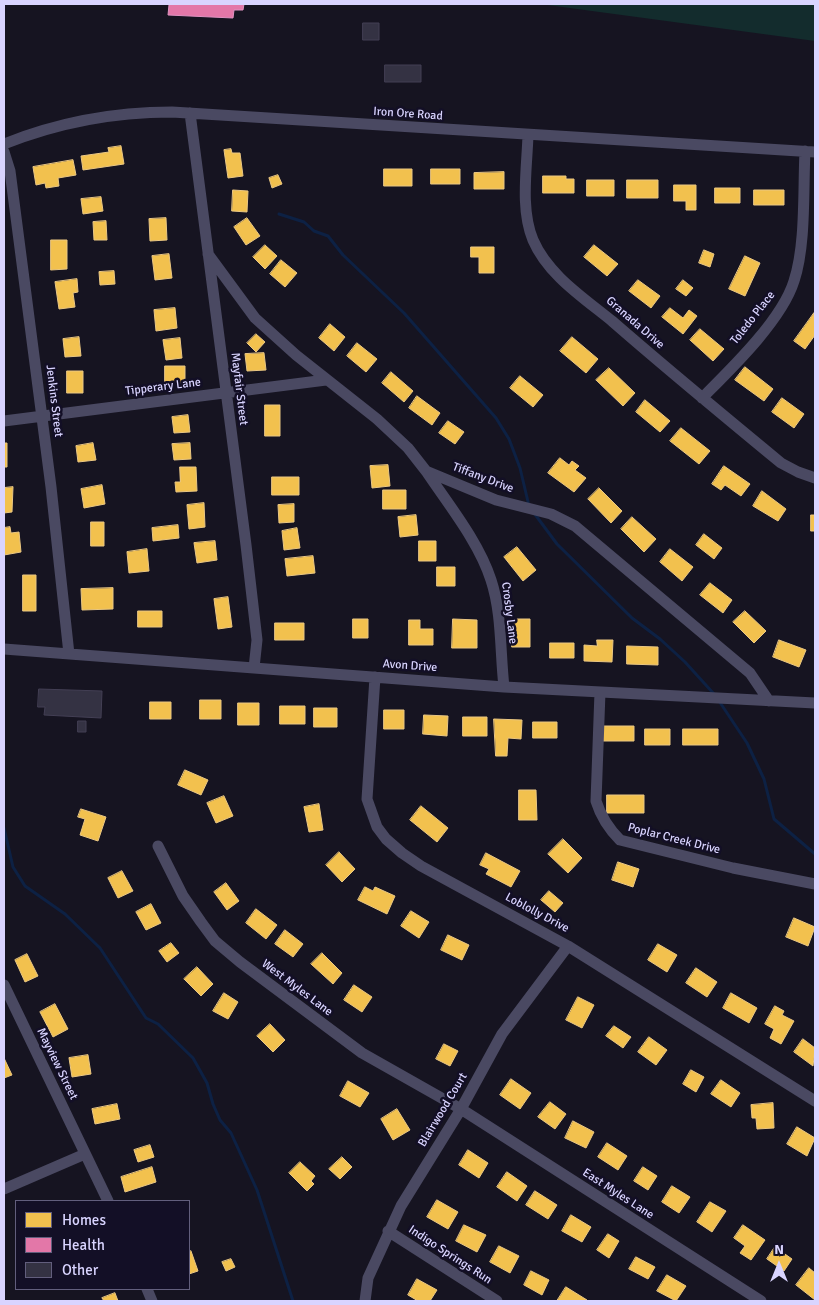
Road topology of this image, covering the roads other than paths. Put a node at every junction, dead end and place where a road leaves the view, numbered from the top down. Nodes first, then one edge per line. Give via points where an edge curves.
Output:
1 (190, 113) junction
2 (528, 135) junction
3 (4, 144) edge
4 (4, 152) edge
5 (810, 152) edge
6 (208, 254) junction
7 (326, 380) junction
8 (226, 393) junction
9 (702, 398) junction
10 (42, 416) junction
11 (4, 420) edge
12 (426, 471) junction
13 (815, 478) edge
14 (4, 650) edge
15 (69, 654) junction
16 (254, 668) junction
17 (375, 677) junction
18 (504, 687) junction
19 (600, 692) junction
20 (769, 701) junction
21 (815, 703) edge
22 (158, 846) dead end
23 (815, 884) edge
24 (568, 946) junction
25 (4, 985) edge
26 (815, 1101) edge
27 (461, 1109) junction
28 (85, 1154) junction
29 (4, 1189) edge
30 (108, 1200) edge
31 (388, 1232) junction
32 (365, 1301) edge
33 (497, 1301) edge
34 (761, 1301) edge

1 - 2 street, Iron Ore Road
1 - 3 street, Iron Ore Road via 137,112 89,118
1 - 6 street, Mayfair Street
2 - 5 street, Iron Ore Road
2 - 9 street, Granada Drive via 526,209 532,237 540,254 561,278
4 - 10 street, Jenkins Street via 10,171
5 - 9 street, Toledo Place via 794,282 786,299 758,336
6 - 7 street, Tiffany Drive via 255,318
6 - 8 street, Mayfair Street
7 - 8 street, Tipperary Lane
7 - 12 street, Tiffany Drive via 377,419 408,448
8 - 10 street, Tipperary Lane
8 - 16 street, Mayfair Street via 256,640
9 - 13 street, Granada Drive via 781,463
10 - 11 street, Tipperary Lane
10 - 15 street, Jenkins Street
12 - 18 street, Crosby Lane via 474,543 491,581 496,601
12 - 20 street, Tiffany Drive via 496,500 551,514 575,526 750,673
14 - 15 street, Avon Drive
15 - 16 street, Avon Drive
16 - 17 street, Avon Drive
17 - 18 street, Avon Drive
17 - 24 street, Loblolly Drive via 366,785 371,814 377,827 386,839 421,866
18 - 19 street, Avon Drive
19 - 20 street, Avon Drive
19 - 23 street, Poplar Creek Drive via 596,801 601,816 620,840 732,868
20 - 21 street, Avon Drive
22 - 27 street, West Myles Lane via 183,896 215,941 362,1052
24 - 26 street, Loblolly Drive
24 - 27 street, Blairwood Court via 502,1034
25 - 28 street, Mayview Street
27 - 31 street, Blairwood Court
27 - 34 street, East Myles Lane
28 - 29 street
28 - 30 street, Mayview Street
31 - 32 street, Blairwood Court via 368,1278
31 - 33 street, Indigo Springs Run

